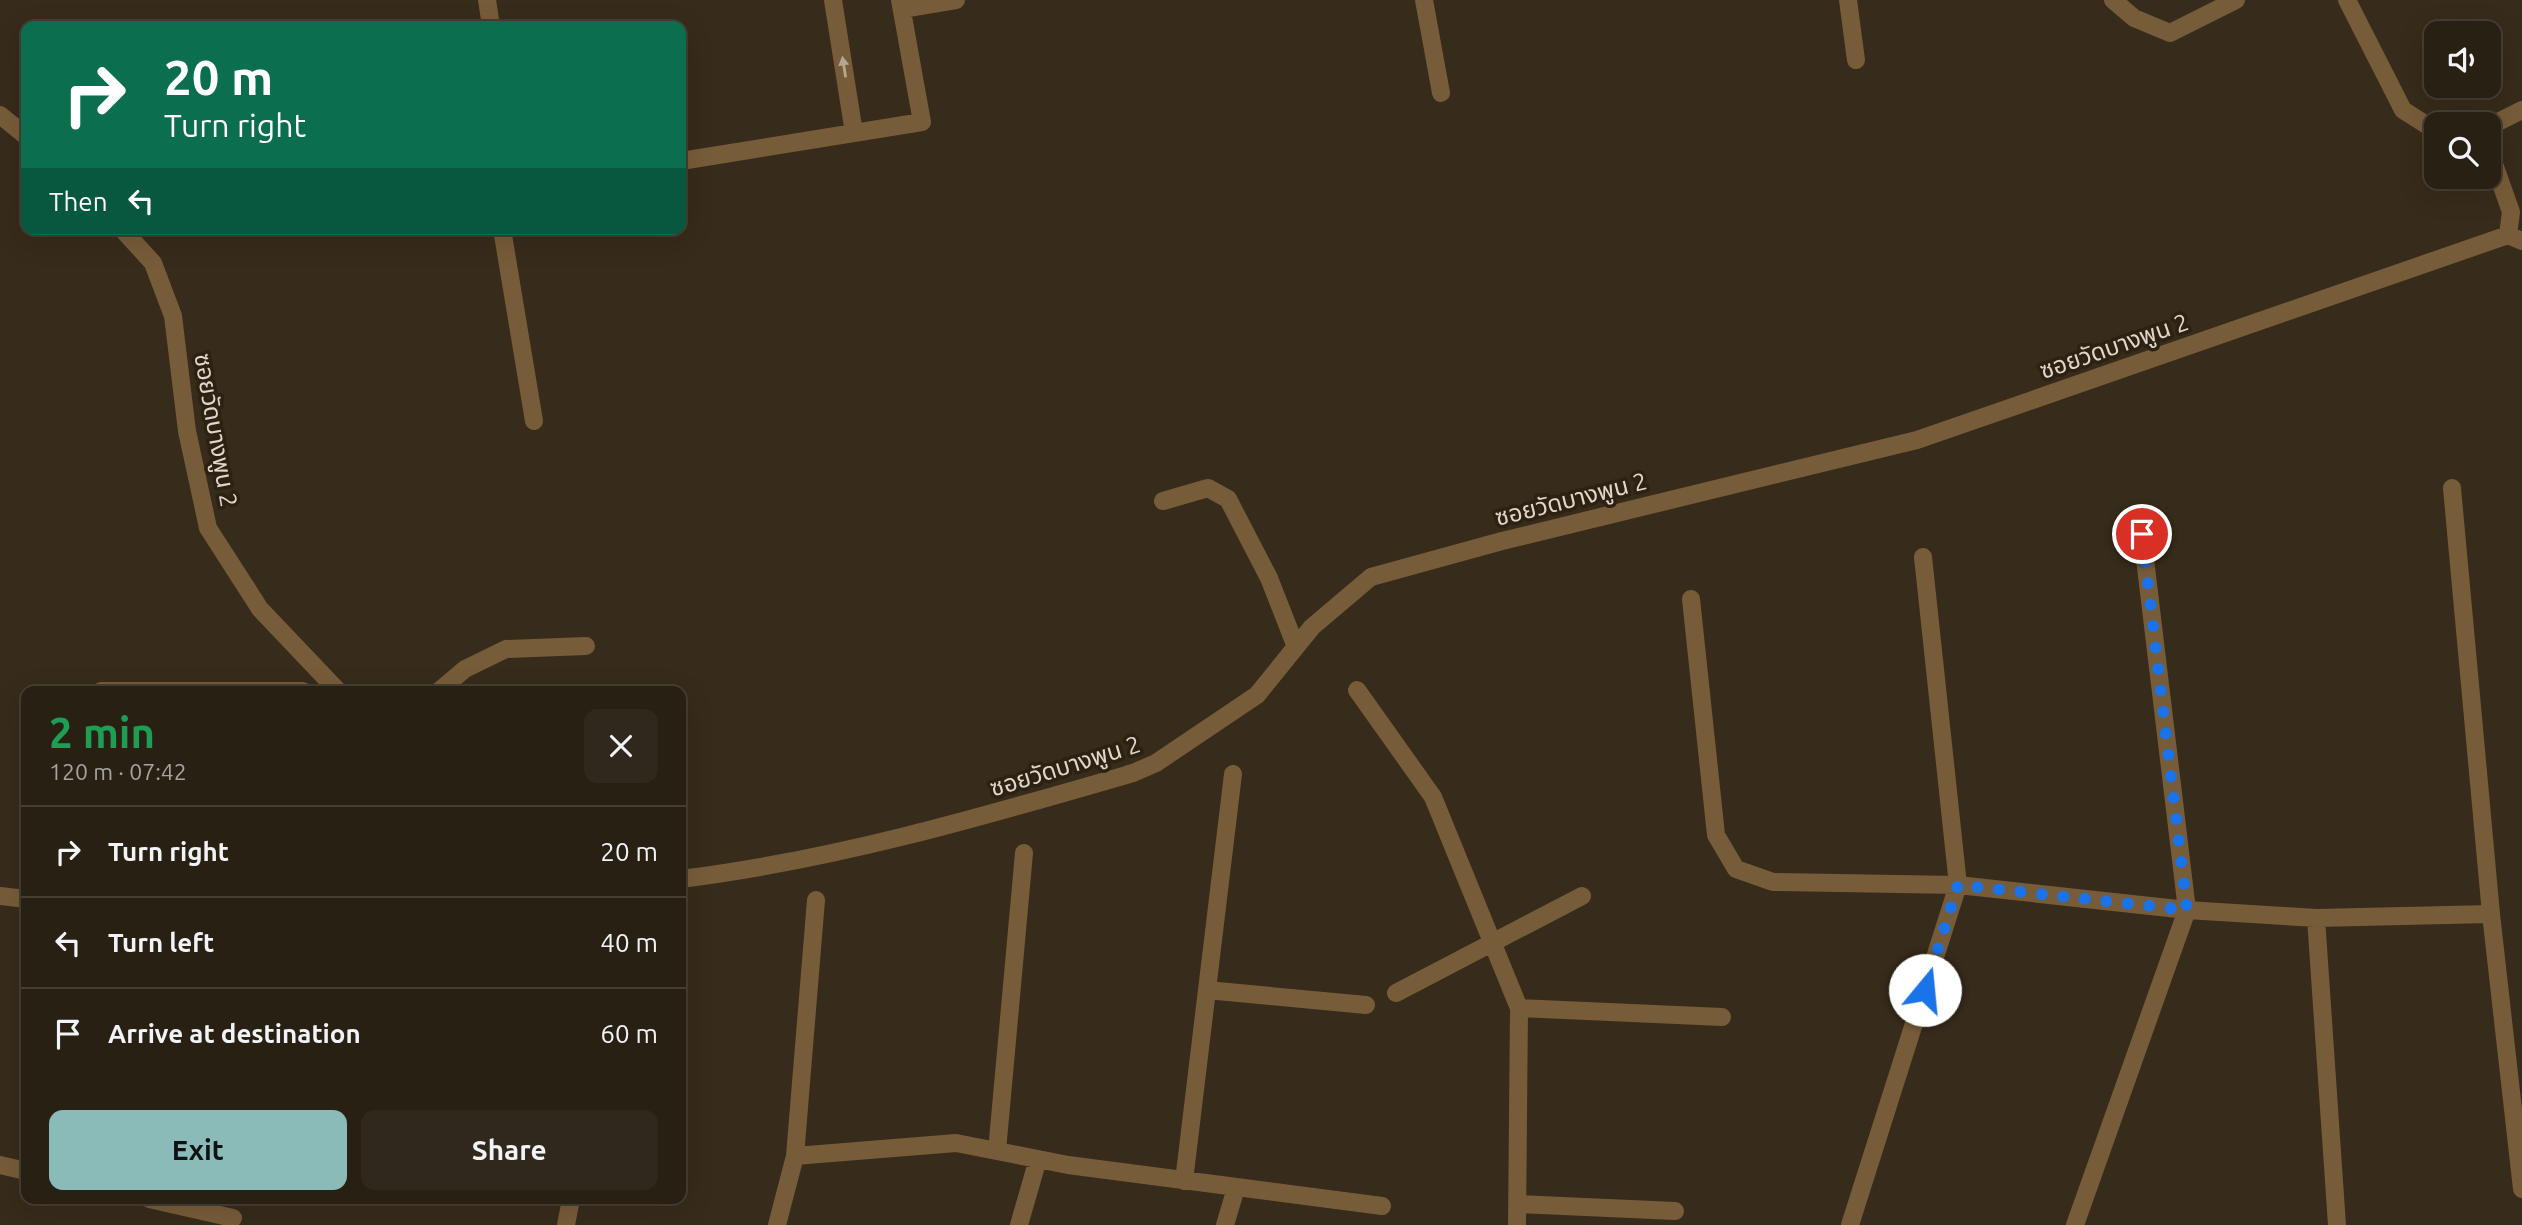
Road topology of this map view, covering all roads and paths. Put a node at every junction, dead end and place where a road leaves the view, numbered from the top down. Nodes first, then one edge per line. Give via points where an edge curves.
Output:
1 (487, 0) edge
2 (833, 0) edge
3 (956, 0) edge
4 (1423, 0) edge
5 (1848, 0) edge
6 (2113, 0) edge
7 (2236, 0) edge
8 (2347, 0) edge
9 (901, 5) edge
10 (490, 21) edge
11 (1856, 60) dead end
12 (1441, 93) dead end
13 (2522, 110) edge
14 (0, 115) edge
15 (2501, 121) edge
16 (2424, 123) edge
17 (21, 132) edge
18 (854, 133) junction
19 (686, 160) edge
20 (2501, 182) edge
21 (127, 235) edge
22 (503, 235) edge
23 (2515, 238) edge
24 (534, 421) dead end
25 (2452, 488) dead end
26 (1163, 502) dead end
27 (2142, 534) dead end
28 (1923, 557) dead end
29 (1691, 599) dead end
30 (586, 646) dead end
31 (1296, 647) junction
32 (333, 686) edge
33 (445, 686) edge
34 (1357, 690) dead end
35 (1233, 774) dead end
36 (1024, 853) dead end
37 (686, 878) edge
38 (1958, 885) junction
39 (0, 896) edge
40 (1583, 896) dead end
41 (21, 898) edge
42 (816, 900) dead end
43 (2187, 910) junction
44 (2491, 914) junction
45 (2316, 918) junction
46 (1493, 940) junction
47 (1207, 990) junction
48 (1396, 993) dead end
49 (1366, 1005) dead end
50 (1518, 1008) junction
51 (1721, 1017) dead end
52 (997, 1151) junction
53 (795, 1156) junction
54 (1038, 1158) junction
55 (0, 1165) edge
56 (21, 1170) edge
57 (1184, 1181) junction
58 (1236, 1188) junction
59 (2522, 1189) edge
60 (171, 1204) edge
61 (570, 1204) edge
62 (1520, 1204) junction
63 (1382, 1206) dead end
64 (1675, 1211) dead end
65 (233, 1218) dead end
66 (566, 1225) edge
67 (777, 1225) edge
68 (1019, 1225) edge
69 (1225, 1225) edge
70 (1517, 1225) edge
71 (1850, 1225) edge
72 (2075, 1225) edge
73 (2337, 1225) edge

1 - 10 street
18 -> 2 street
3 - 9 street
4 - 12 street
5 - 11 street
6 - 7 street via 2134,18 2170,33
8 - 16 street via 2403,110
9 - 18 street via 922,122
13 - 15 street
14 - 17 street
18 - 19 street
20 - 23 street
21 - 32 street, ซอยวัดบางพูน 2 via 153,263 173,316 187,431 208,528 260,608
22 - 24 street
23 - 31 street, ซอยวัดบางพูน 2 via 1917,440 1371,576 1312,627
25 - 44 street
26 - 31 street via 1208,488 1228,499 1269,578
27 - 43 street
28 - 38 street
29 - 38 street via 1716,835 1737,869 1773,882
30 - 33 street via 506,649 465,669
31 - 37 street, ซอยวัดบางพูน 2 via 1257,695 1167,756 1133,773 950,826
34 - 46 street via 1433,797
35 - 47 street
36 - 52 street
38 - 43 street
38 - 71 street
39 - 41 street
40 - 46 street
42 - 53 street
43 - 45 street
43 - 72 street
44 - 45 street
44 - 59 street
45 - 73 street
46 - 48 street
46 - 50 street
47 - 49 street
47 - 57 street
50 - 51 street
50 - 62 street
52 - 53 street via 956,1143
52 - 54 street
53 - 67 street
54 - 57 street
54 - 68 street
55 - 56 street
57 - 58 street
58 - 63 street
58 - 69 street
60 - 65 street
61 - 66 street
62 - 64 street
62 - 70 street

